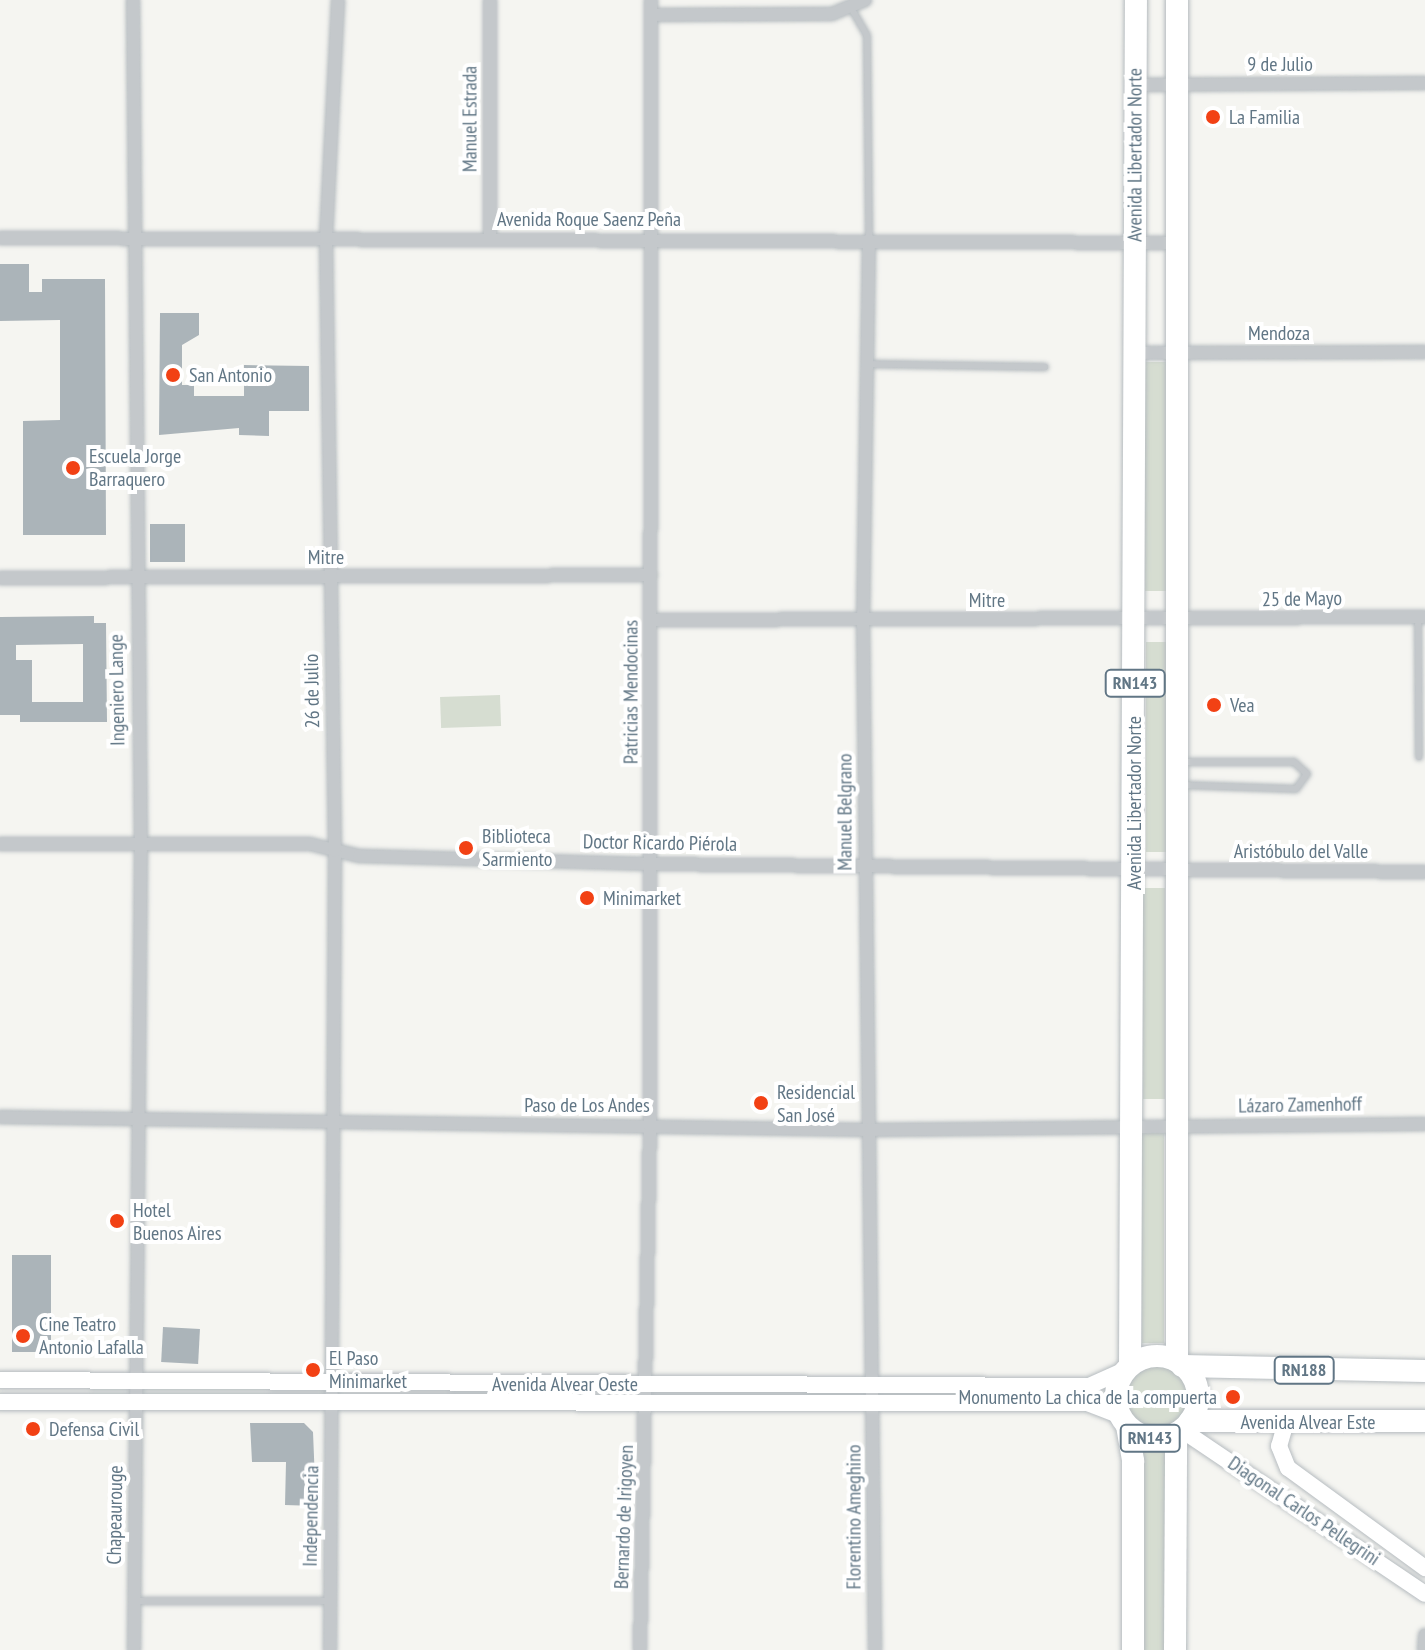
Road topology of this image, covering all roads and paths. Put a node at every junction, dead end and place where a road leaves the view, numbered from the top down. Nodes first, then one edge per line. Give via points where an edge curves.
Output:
1 (133, 0) edge
2 (338, 0) edge
3 (490, 0) edge
4 (651, 0) edge
5 (865, 0) edge
6 (1136, 0) edge
7 (1177, 0) edge
8 (850, 6) junction
9 (651, 15) junction
10 (1425, 83) edge
11 (1177, 84) junction
12 (1136, 85) junction
13 (0, 238) edge
14 (326, 238) junction
15 (490, 238) junction
16 (133, 239) junction
17 (651, 240) junction
18 (869, 240) junction
19 (1178, 243) junction
20 (1135, 244) junction
21 (1425, 352) edge
22 (1134, 353) junction
23 (1178, 353) junction
24 (867, 364) junction
25 (1045, 367) dead end
26 (651, 575) junction
27 (329, 577) junction
28 (0, 578) edge
29 (134, 579) junction
30 (1422, 617) edge
31 (651, 620) junction
32 (863, 620) junction
33 (1135, 620) junction
34 (1179, 621) junction
35 (1419, 757) dead end
36 (1178, 762) junction
37 (1177, 785) junction
38 (0, 844) edge
39 (141, 845) junction
40 (335, 851) junction
41 (649, 864) junction
42 (865, 866) junction
43 (1177, 871) junction
44 (1134, 872) junction
45 (1425, 872) edge
46 (0, 1117) edge
47 (137, 1120) junction
48 (1425, 1124) edge
49 (330, 1125) junction
50 (650, 1125) junction
51 (1175, 1126) junction
52 (1131, 1127) junction
53 (870, 1130) junction
54 (1179, 1364) junction
55 (1128, 1368) junction
56 (1425, 1371) edge
57 (0, 1380) edge
58 (137, 1380) junction
59 (332, 1383) junction
60 (647, 1384) junction
61 (873, 1384) junction
62 (137, 1401) junction
63 (0, 1402) edge
64 (332, 1402) junction
65 (647, 1402) junction
66 (873, 1403) junction
67 (1123, 1420) junction
68 (1425, 1421) edge
69 (1286, 1422) junction
70 (1183, 1428) junction
71 (1425, 1568) edge
72 (1425, 1594) edge
73 (134, 1601) junction
74 (330, 1601) junction
75 (1425, 1635) edge
76 (134, 1650) edge
77 (330, 1650) edge
78 (640, 1650) edge
79 (875, 1650) edge
80 (1133, 1650) edge
81 (1175, 1650) edge
82 (1424, 1650) edge

1 - 16 street, Ingeniero Lange
2 - 14 street, 26 de Julio
3 - 15 street, Manuel Estrada
4 - 9 street, Patricias Mendocinas
5 - 8 street
6 - 12 highway, Avenida Libertador Norte / RN143
7 - 11 highway, Avenida Libertador Norte / RN143
8 - 9 street via 832,14
8 - 18 lane via 867,36
9 - 17 street, Patricias Mendocinas
10 - 11 street, 9 de Julio
11 - 12 street, 9 de Julio
11 - 19 highway, Avenida Libertador Norte / RN143
12 - 20 highway, Avenida Libertador Norte / RN143
13 - 16 street, Avenida Roque Saenz Peña
14 - 15 street, Avenida Roque Saenz Peña
14 - 16 street, Avenida Roque Saenz Peña
14 - 27 street, 26 de Julio
15 - 17 street, Avenida Roque Saenz Peña
16 - 29 street, Ingeniero Lange
17 - 18 street, Avenida Roque Saenz Peña
17 - 26 street, Patricias Mendocinas
18 - 20 street, Avenida Roque Saenz Peña
18 - 24 street, Manuel Belgrano
19 - 20 street, Avenida Roque Saenz Peña
19 - 23 highway, Avenida Libertador Norte / RN143
20 - 22 highway, Avenida Libertador Norte / RN143
21 - 23 street, Mendoza
22 - 23 street, Mendoza
22 - 33 highway, Avenida Libertador Norte / RN143
23 - 34 highway, Avenida Libertador Norte / RN143
24 - 25 lane
24 - 32 street, Manuel Belgrano
26 - 27 street, Mitre
26 - 31 street, Patricias Mendocinas
27 - 29 street, Mitre
27 - 40 street, 26 de Julio
28 - 29 street, Mitre
29 - 39 street, Ingeniero Lange
30 - 34 street, 25 de Mayo
30 - 35 lane
31 - 32 street, Mitre
31 - 41 street, Patricias Mendocinas
32 - 33 street, Mitre
32 - 42 street, Manuel Belgrano
33 - 34 street, Mitre
33 - 44 highway, Avenida Libertador Norte / RN143
34 - 36 highway, Avenida Libertador Norte / RN143
36 - 37 highway, Avenida Libertador Norte / RN143
36 - 37 lane via 1294,762 1307,774 1296,789
37 - 43 highway, Avenida Libertador Norte / RN143
38 - 39 street, Doctor Ricardo Piérola
39 - 40 street, Doctor Ricardo Piérola via 310,844
39 - 47 street, Ingeniero Lange
40 - 41 street, Doctor Ricardo Piérola
40 - 49 street, 26 de Julio
41 - 42 street, Doctor Ricardo Piérola
41 - 50 street, Patricias Mendocinas
42 - 44 street, Doctor Ricardo Piérola
42 - 53 street, Manuel Belgrano
43 - 44 street, Doctor Ricardo Piérola
43 - 45 street, Aristóbulo del Valle
43 - 51 highway, Avenida Libertador Norte / RN143
44 - 52 highway, Avenida Libertador Norte / RN143
46 - 47 street, Paso de Los Andes
47 - 49 street, Paso de Los Andes
47 - 58 street, Ingeniero Lange
48 - 51 street, Lázaro Zamenhoff
49 - 50 street, Paso de Los Andes
49 - 59 street, 26 de Julio
50 - 53 street, Paso de Los Andes
50 - 60 street, Patricias Mendocinas
51 - 52 street, Paso de Los Andes
51 - 54 highway, Avenida Libertador Norte / RN143
52 - 53 street, Paso de Los Andes
52 - 55 highway, Avenida Libertador Norte / RN143
53 - 61 street, Manuel Belgrano
54 - 55 highway via 1149,1357
54 - 56 highway, RN188
54 - 70 highway, RN143 via 1197,1388
55 - 61 main road, Avenida Alvear Oeste via 1089,1386
55 - 67 highway, RN143
57 - 58 main road, Avenida Alvear Oeste
58 - 59 main road, Avenida Alvear Oeste
58 - 62 street, Chapeaurouge
59 - 60 main road, Avenida Alvear Oeste
59 - 64 street, Independencia
60 - 61 main road, Avenida Alvear Oeste
60 - 65 street, Bernardo de Irigoyen
61 - 66 street, Florentino Ameghino
62 - 63 main road, Avenida Alvear Oeste
62 - 64 main road, Avenida Alvear Oeste
62 - 73 street, Chapeaurouge
64 - 65 main road, Avenida Alvear Oeste
64 - 74 street, Independencia
65 - 66 main road, Avenida Alvear Oeste
65 - 78 street, Bernardo de Irigoyen
66 - 67 main road, Avenida Alvear Oeste via 1087,1403
66 - 79 street, Florentino Ameghino
67 - 70 highway, RN143 via 1150,1438
67 - 80 highway, RN143 via 1133,1461
68 - 69 highway, Avenida Alvear Este
69 - 70 highway, Avenida Alvear Este
69 - 71 main road, Diagonal Carlos Pellegrini via 1279,1446 1288,1468
70 - 72 main road, Diagonal Carlos Pellegrini
70 - 81 highway, RN143
73 - 74 lane
73 - 76 street, Chapeaurouge
74 - 77 street, Independencia
75 - 82 street

